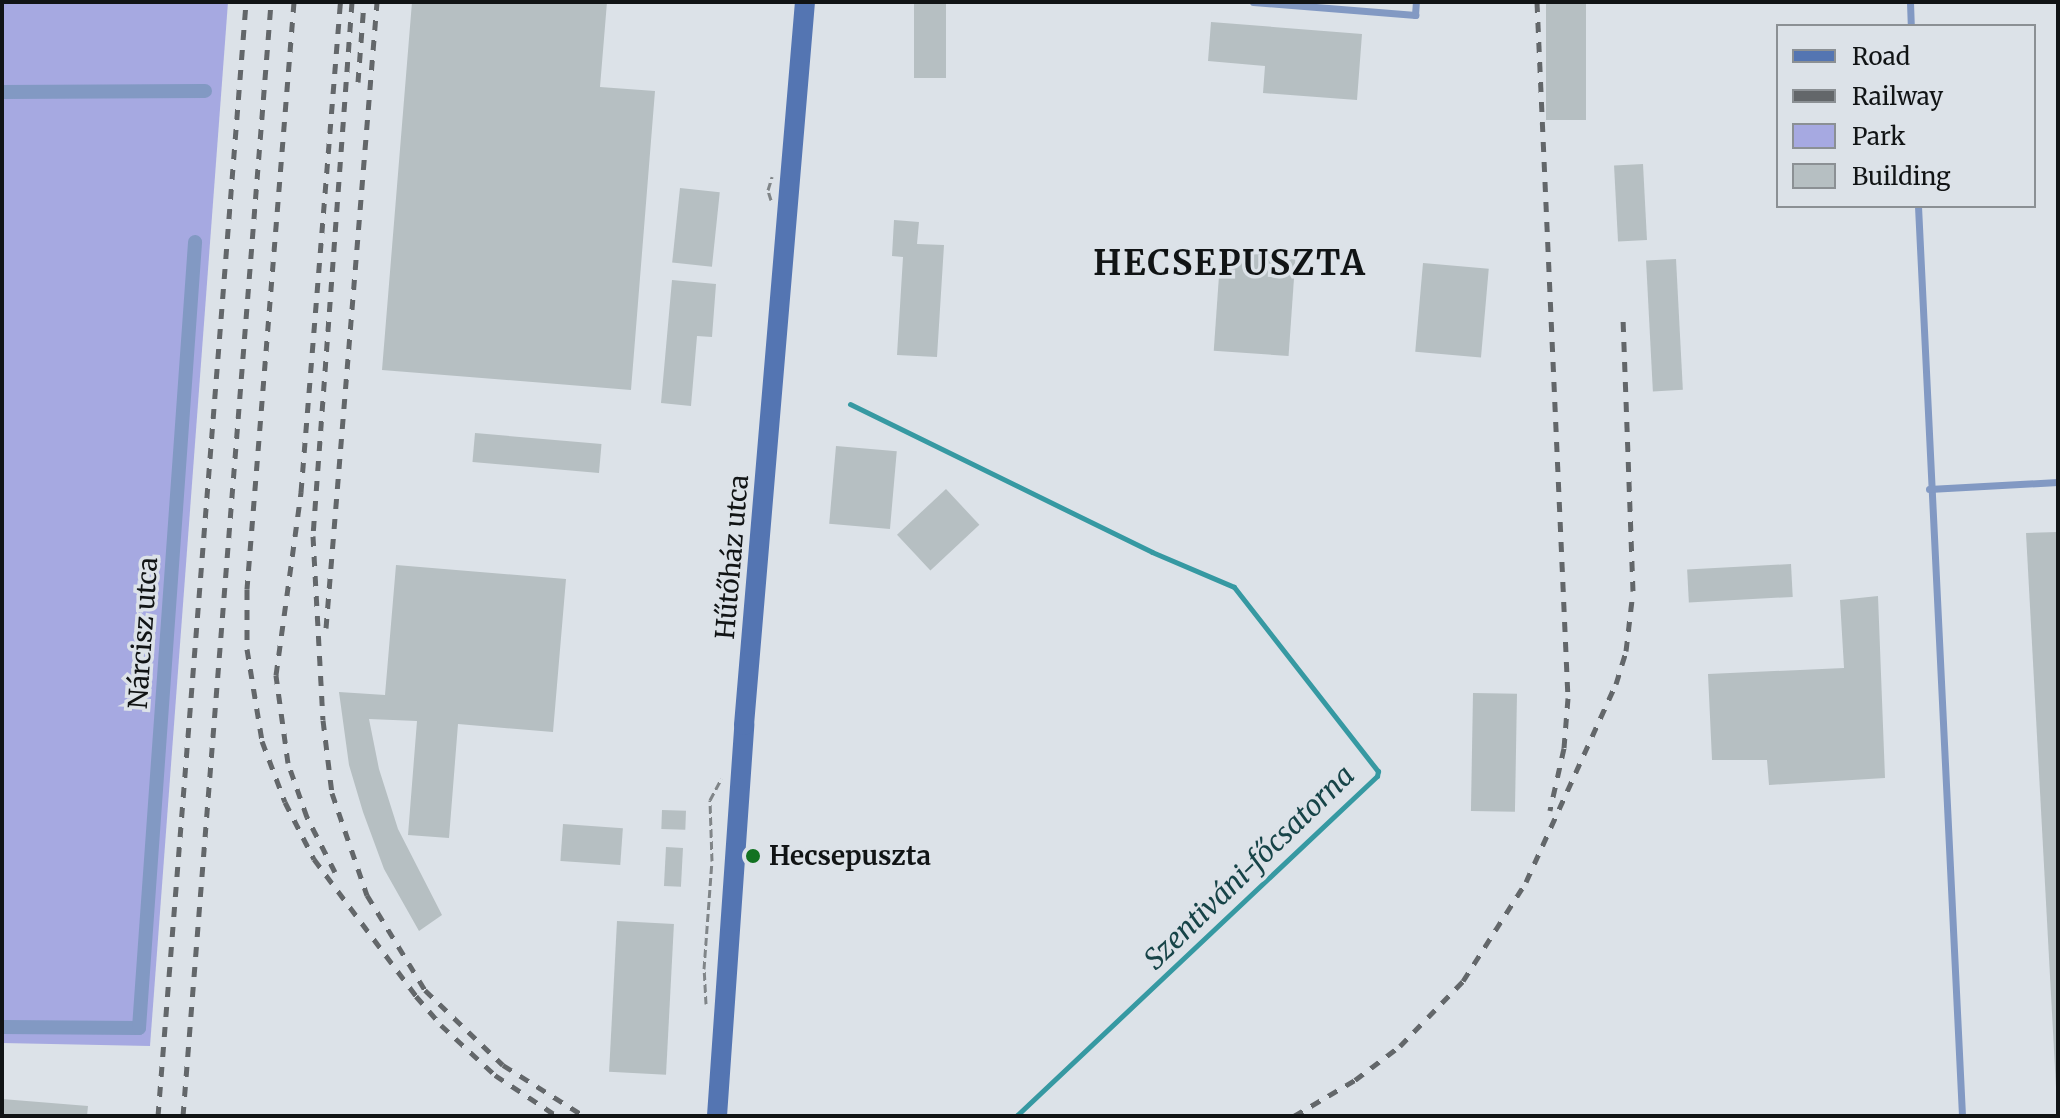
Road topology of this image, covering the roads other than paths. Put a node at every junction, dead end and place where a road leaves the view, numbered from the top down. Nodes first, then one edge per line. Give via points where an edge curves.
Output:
1 (805, 2) edge
2 (1253, 2) edge
3 (1416, 2) edge
4 (1910, 2) edge
5 (1911, 24) edge
6 (205, 91) dead end
7 (2, 92) edge
8 (1918, 208) edge
9 (195, 242) dead end
10 (2058, 482) edge
11 (1929, 489) junction
12 (2, 1027) edge
13 (717, 1116) edge
14 (1962, 1116) edge

1 - 13 street, Hűtőház utca
2 - 3 lane via 1415,15
4 - 5 lane
6 - 7 street
8 - 11 lane
9 - 12 street, Nárcisz utca via 139,1028
10 - 11 lane
11 - 14 lane

